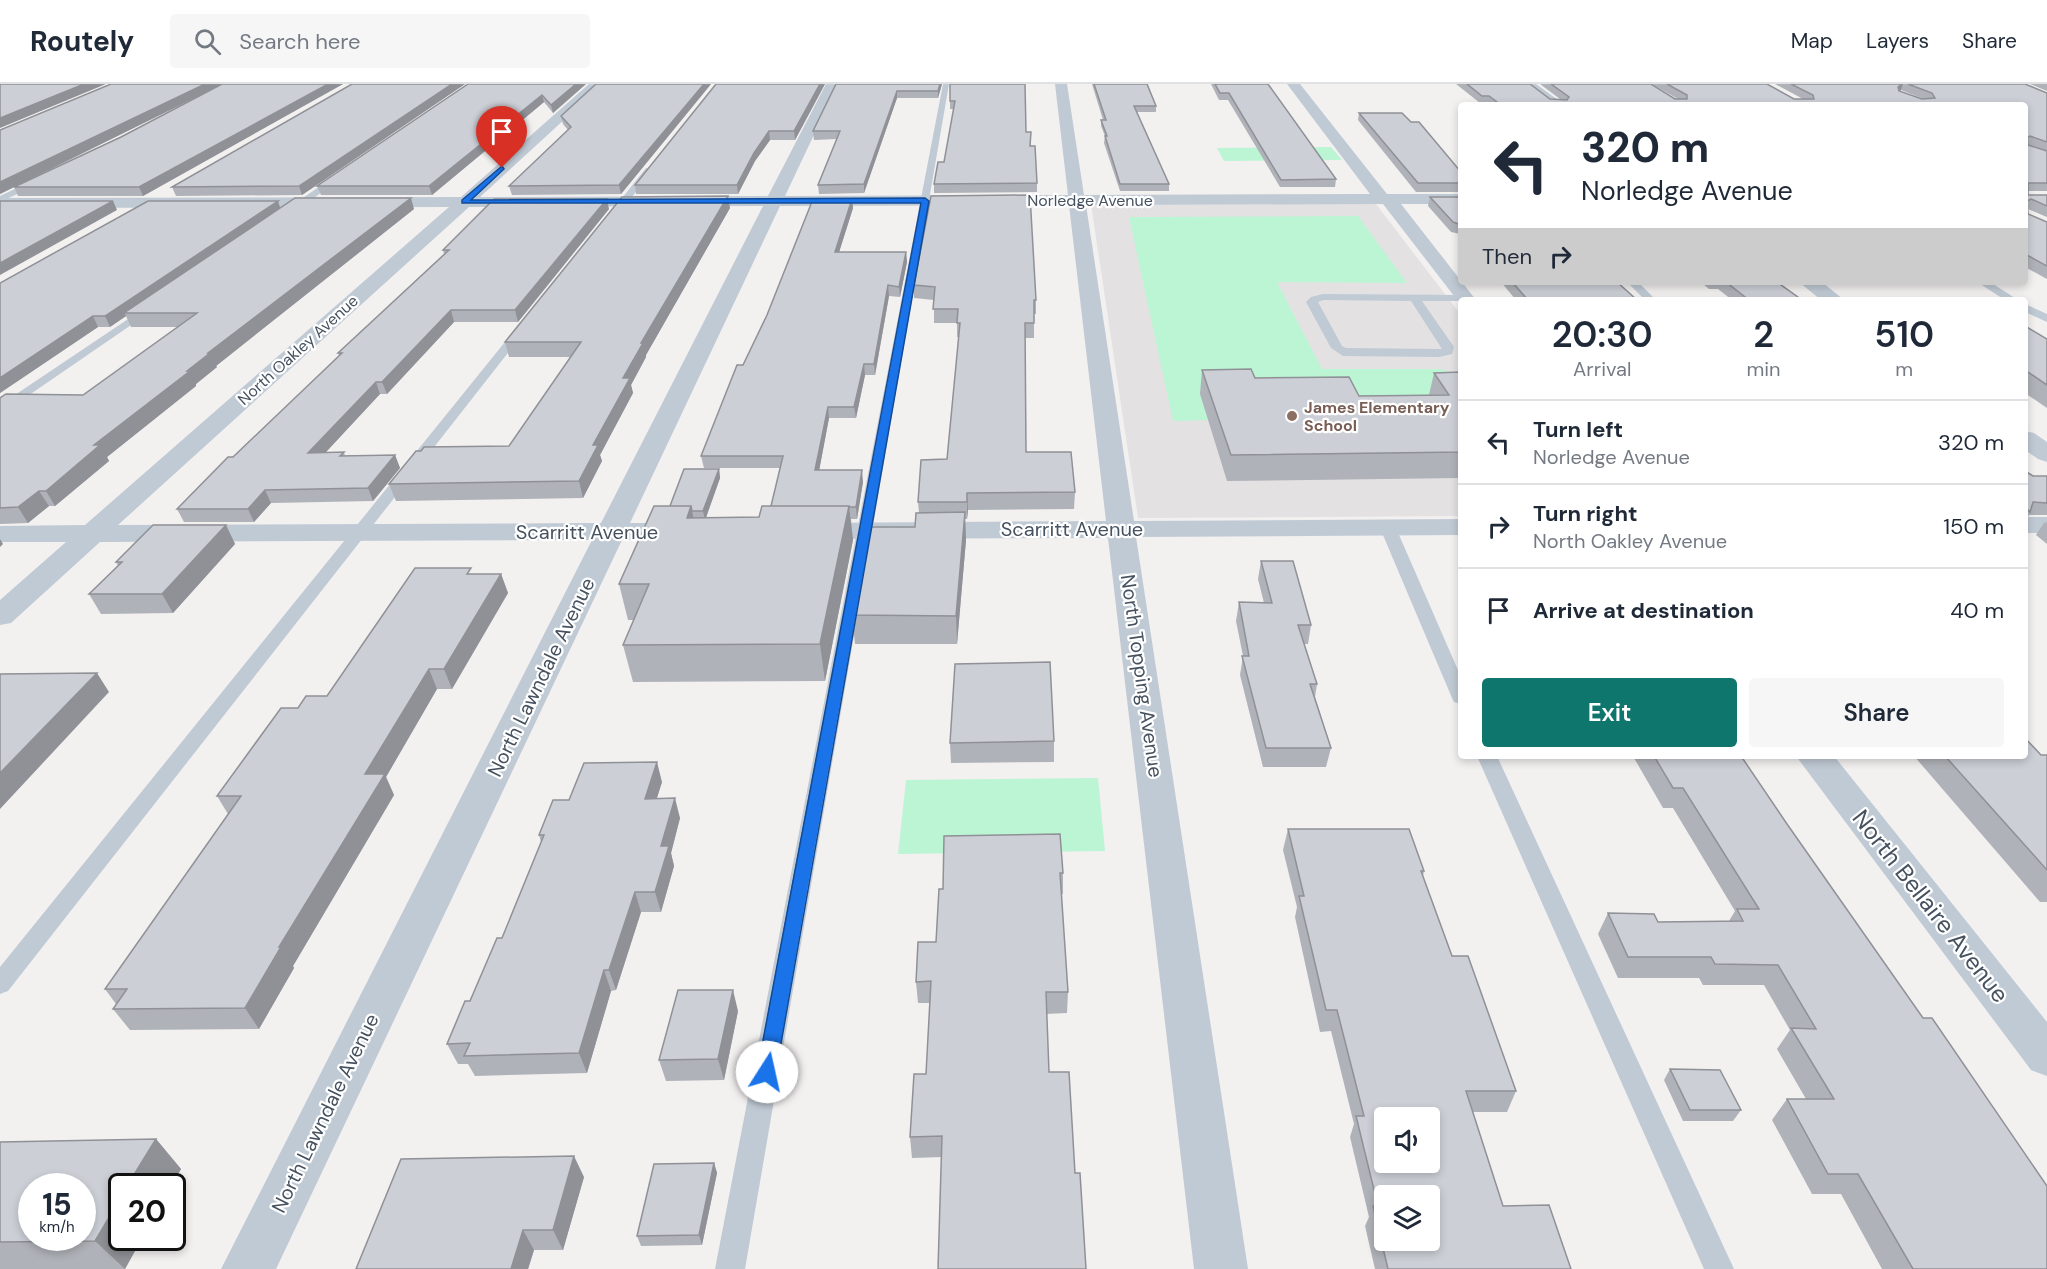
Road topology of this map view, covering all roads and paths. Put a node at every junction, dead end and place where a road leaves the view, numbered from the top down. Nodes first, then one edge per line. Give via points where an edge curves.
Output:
1 (597, 84) edge
2 (832, 84) edge
3 (946, 84) edge
4 (1061, 84) edge
5 (1293, 84) edge
6 (1528, 84) edge
7 (1554, 102) edge
8 (656, 161) edge
9 (349, 170) edge
10 (46, 177) edge
11 (178, 186) edge
12 (1385, 199) junction
13 (1458, 199) edge
14 (1078, 200) junction
15 (0, 201) edge
16 (775, 201) junction
17 (925, 201) junction
18 (302, 202) junction
19 (464, 202) junction
20 (624, 202) junction
21 (147, 203) junction
22 (284, 214) edge
23 (117, 220) edge
24 (602, 229) edge
25 (1635, 285) edge
26 (1813, 285) edge
27 (1987, 285) edge
28 (1463, 297) edge
29 (1648, 297) edge
30 (1830, 297) edge
31 (2008, 297) edge
32 (1414, 298) junction
33 (1458, 299) edge
34 (154, 304) edge
35 (2028, 309) edge
36 (530, 318) edge
37 (2047, 320) edge
38 (0, 411) edge
39 (2028, 440) edge
40 (2047, 454) edge
41 (2028, 525) edge
42 (2047, 525) edge
43 (1388, 528) junction
44 (1458, 528) edge
45 (1122, 529) junction
46 (866, 530) junction
47 (613, 531) junction
48 (714, 531) edge
49 (784, 531) edge
50 (361, 533) junction
51 (0, 534) edge
52 (92, 534) junction
53 (0, 616) edge
54 (1458, 691) edge
55 (1487, 759) edge
56 (1817, 759) edge
57 (0, 984) edge
58 (2047, 1056) edge
59 (248, 1269) edge
60 (730, 1269) edge
61 (1221, 1269) edge
62 (1719, 1269) edge

1 - 19 street, North Oakley Avenue
2 - 16 street, North Lawndale Avenue
3 - 17 lane
4 - 14 street, North Topping Avenue
5 - 12 street
6 - 7 street
8 - 20 lane
9 - 18 lane
10 - 15 lane
11 - 21 street
12 - 13 street, Norledge Avenue
12 - 14 street, Norledge Avenue
12 - 28 street
14 - 17 street, Norledge Avenue
14 - 45 street, North Topping Avenue
15 - 21 street, Norledge Avenue
16 - 17 street, Norledge Avenue
16 - 20 street, Norledge Avenue
16 - 47 street, North Lawndale Avenue
17 - 46 lane
18 - 19 street, Norledge Avenue
18 - 21 street, Norledge Avenue
18 - 22 lane
19 - 20 street, Norledge Avenue
19 - 52 street, North Oakley Avenue
20 - 24 lane
21 - 23 street
25 - 29 lane
26 - 30 street
27 - 31 lane
32 - 32 lane via 1323,297 1312,302 1343,352 1448,351
32 - 33 lane
34 - 38 lane
35 - 37 lane
36 - 50 lane
39 - 40 street
41 - 42 street
43 - 44 street, Scarritt Avenue
43 - 45 street, Scarritt Avenue
43 - 54 lane
45 - 46 street, Scarritt Avenue
45 - 61 street, North Topping Avenue
46 - 49 street, Scarritt Avenue
46 - 60 lane
47 - 48 street, Scarritt Avenue
47 - 50 street, Scarritt Avenue
47 - 59 street, North Lawndale Avenue
50 - 52 street, Scarritt Avenue
50 - 57 lane
51 - 52 street, Scarritt Avenue
52 - 53 street, North Oakley Avenue
55 - 62 lane
56 - 58 street, North Bellaire Avenue

